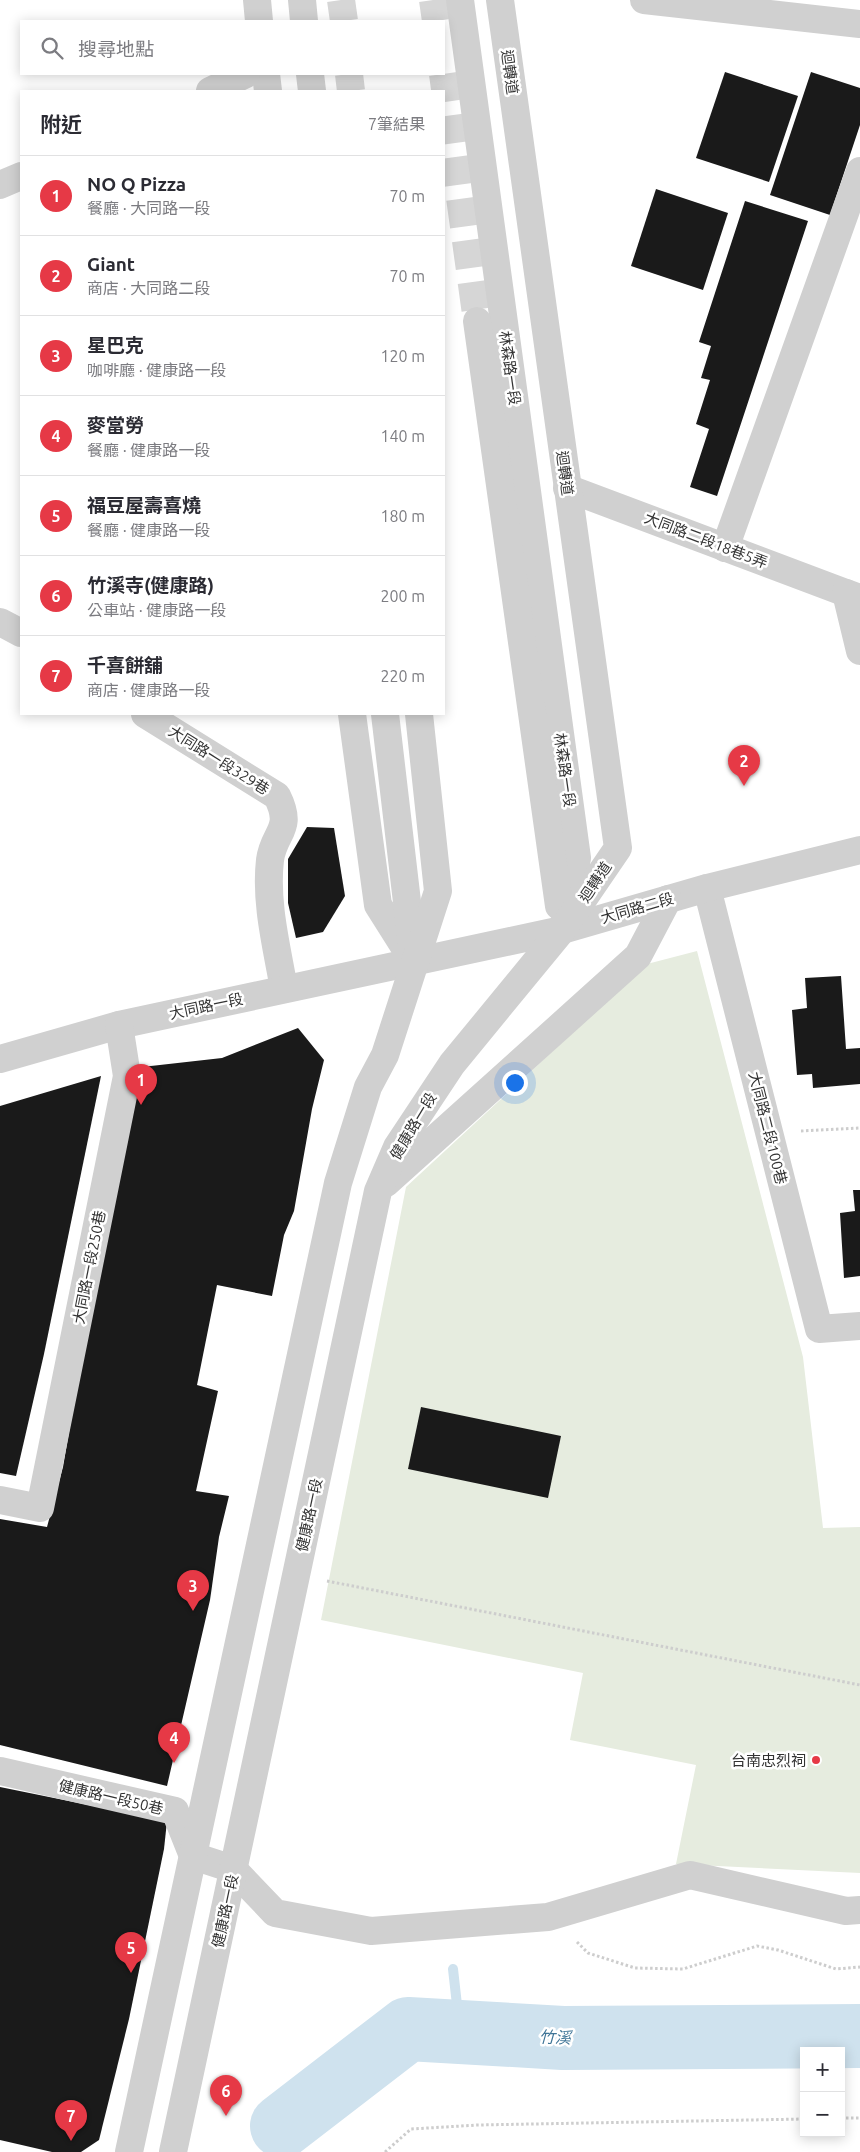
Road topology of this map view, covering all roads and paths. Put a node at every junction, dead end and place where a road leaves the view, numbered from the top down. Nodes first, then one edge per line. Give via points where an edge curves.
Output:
1 (257, 0) edge
2 (302, 0) edge
3 (460, 0) edge
4 (500, 0) edge
5 (644, 0) edge
6 (259, 20) edge
7 (304, 20) edge
8 (860, 24) edge
9 (244, 75) edge
10 (266, 75) edge
11 (310, 75) edge
12 (212, 90) edge
13 (268, 90) edge
14 (312, 90) edge
15 (860, 171) edge
16 (20, 176) edge
17 (0, 185) edge
18 (477, 321) tunnel mouth
19 (567, 488) junction
20 (725, 548) junction
21 (853, 596) edge
22 (0, 622) edge
23 (20, 632) edge
24 (860, 651) edge
25 (147, 715) edge
26 (352, 715) edge
27 (385, 715) edge
28 (419, 715) edge
29 (860, 850) edge
30 (707, 888) junction
31 (668, 899) junction
32 (562, 930) junction
33 (414, 962) junction
34 (284, 989) junction
35 (118, 1025) junction
36 (0, 1059) edge
37 (860, 1128) edge
38 (770, 1133) junction
39 (378, 1191) junction
40 (860, 1326) edge
41 (0, 1500) edge
42 (296, 1575) junction
43 (860, 1685) edge
44 (0, 1771) edge
45 (193, 1856) junction
46 (234, 1869) junction
47 (860, 1910) edge
48 (548, 1917) junction
49 (860, 1967) edge
50 (845, 2118) edge
51 (860, 2118) edge
52 (800, 2119) edge
53 (129, 2152) edge
54 (173, 2152) edge
55 (385, 2152) edge

1 - 6 street
2 - 7 street
3 - 32 street, 林森路一段 via 577,858
4 - 19 street, 迴轉道
5 - 8 street
9 - 12 street
10 - 13 street
11 - 14 street
15 - 20 street
16 - 17 street
18 - 32 street, 林森路一段
19 - 20 street, 大同路二段18巷5弄
19 - 32 street, 迴轉道 via 618,848
20 - 21 street, 大同路二段18巷5弄
21 - 24 street
22 - 23 street
25 - 34 street, 大同路一段329巷 via 277,796 281,803 284,826 270,859 270,900
26 - 33 street via 378,905
27 - 33 street
28 - 33 street via 438,891
29 - 30 street, 大同路二段
30 - 31 street, 大同路二段
30 - 38 street, 大同路二段100巷
31 - 32 street, 大同路二段
31 - 39 street via 638,956
32 - 33 street, 大同路二段
32 - 39 street, 健康路一段 via 452,1064 397,1147
33 - 34 street, 大同路一段
33 - 45 street via 385,1055 368,1087 338,1183
34 - 35 street, 大同路一段
35 - 36 street, 大同路一段
35 - 41 street, 大同路一段250巷 via 127,1076 40,1508
37 - 38 path
38 - 40 street, 大同路二段100巷 via 819,1329
39 - 42 street, 健康路一段
42 - 43 path
42 - 46 street, 健康路一段
44 - 45 street, 健康路一段50巷 via 175,1811
45 - 46 street
45 - 53 street
46 - 48 street via 275,1913 371,1931
46 - 54 street, 健康路一段
47 - 48 street via 846,1911 690,1875
48 - 49 path via 588,1953 635,1968 683,1969 757,1946 836,1969
50 - 51 path
52 - 55 path via 411,2128

